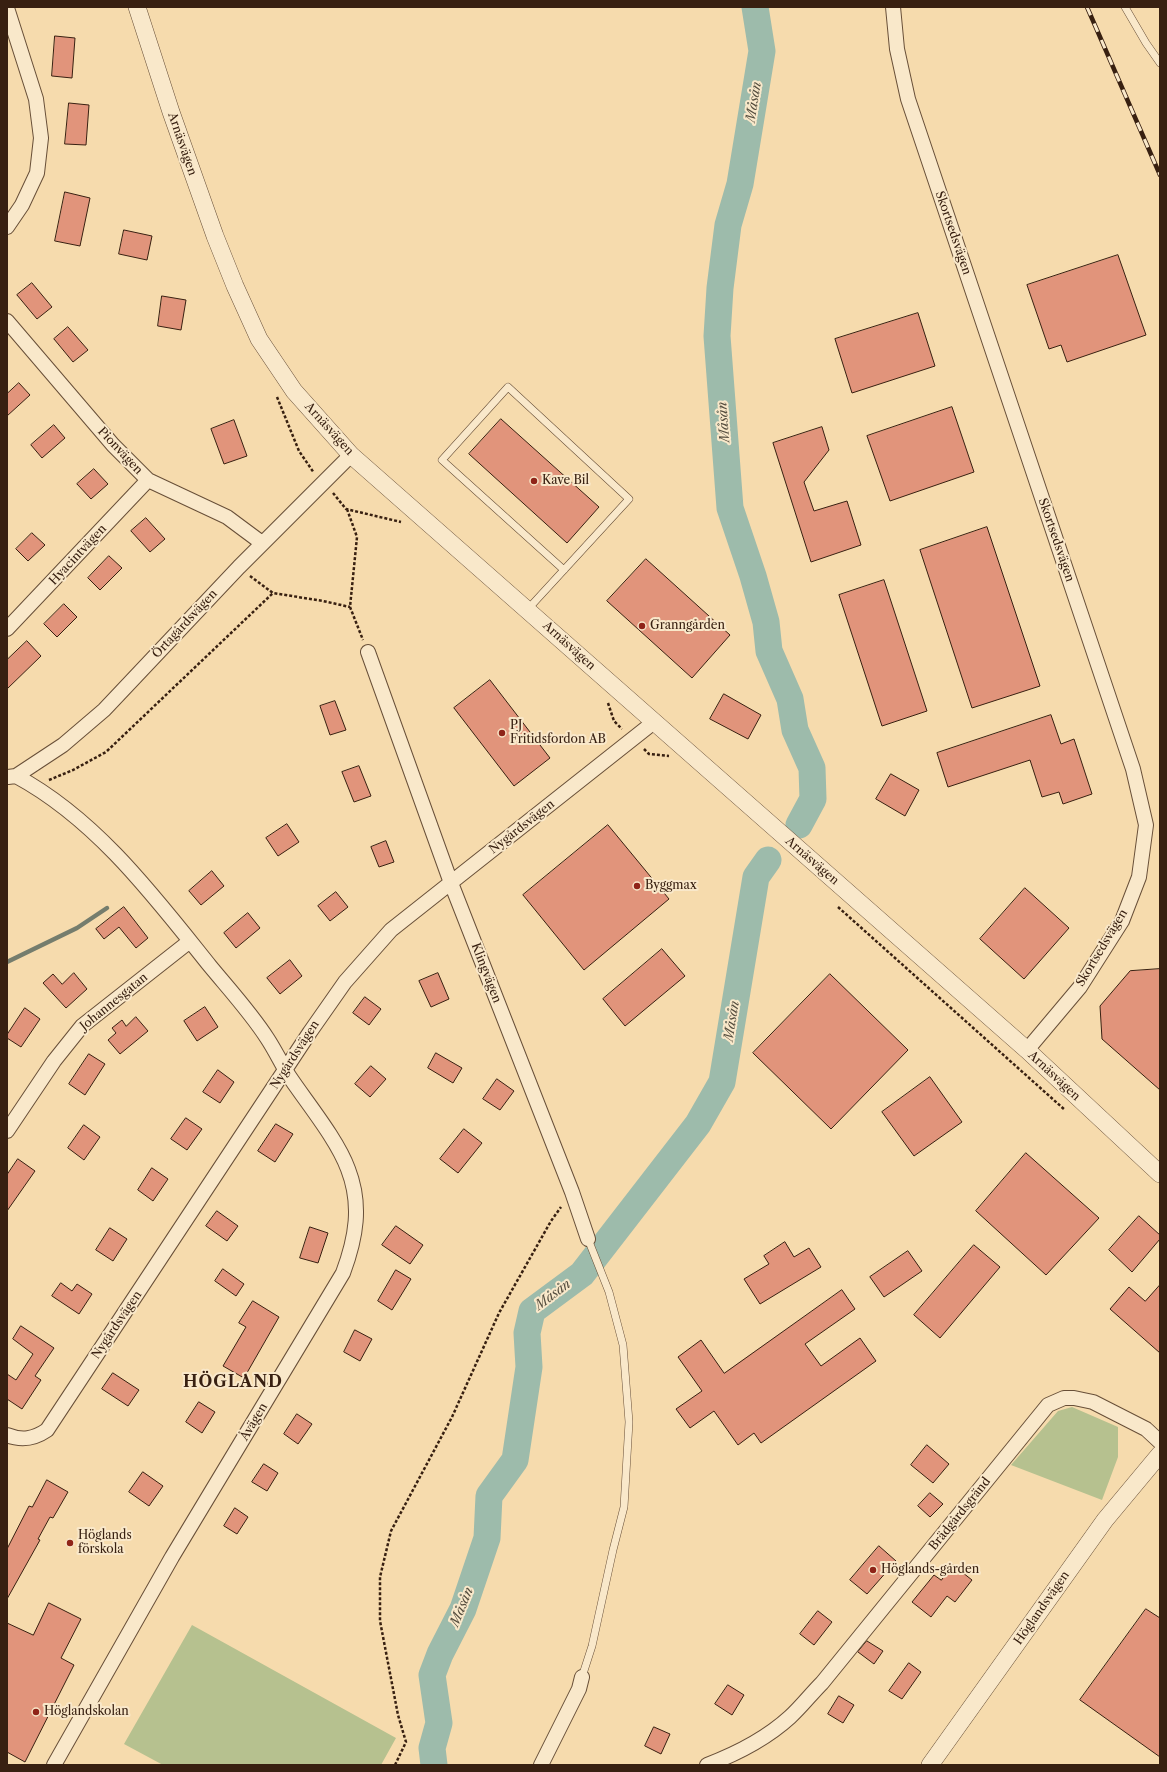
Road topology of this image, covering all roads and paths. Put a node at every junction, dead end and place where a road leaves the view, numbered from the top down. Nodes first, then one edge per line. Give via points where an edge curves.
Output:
1 (136, 7) edge
2 (893, 7) edge
3 (1125, 7) edge
4 (7, 8) edge
5 (1160, 62) edge
6 (7, 227) edge
7 (7, 321) edge
8 (351, 454) junction
9 (148, 480) junction
10 (346, 509) dead end
11 (262, 543) junction
12 (239, 567) junction
13 (564, 570) junction
14 (273, 594) junction
15 (350, 607) junction
16 (528, 609) junction
17 (7, 629) edge
18 (368, 652) joint
19 (654, 722) junction
20 (12, 777) edge
21 (35, 786) junction
22 (451, 883) junction
23 (190, 941) junction
24 (1027, 1050) junction
25 (285, 1070) junction
26 (7, 1131) edge
27 (1160, 1174) edge
28 (572, 1192) junction
29 (588, 1240) joint
30 (7, 1435) edge
31 (1160, 1442) edge
32 (1160, 1454) edge
33 (582, 1677) joint
34 (54, 1765) edge
35 (396, 1765) edge
36 (541, 1765) edge
37 (707, 1765) edge
38 (930, 1765) edge

1 - 8 street, Arnäsvägen via 215,236 259,339 294,391
2 - 24 street, Skortsedsvägen via 897,49 908,99 1133,768 1146,825 1139,877 1122,920 1080,987
3 - 5 lane
4 - 6 street via 36,99 41,138 36,173 22,205
7 - 9 street, Pionvägen via 113,445
8 - 11 street, Örtagårdsvägen
8 - 16 street, Arnäsvägen
9 - 11 street, Pionvägen via 227,517
9 - 17 street, Hyacintvägen
10 - 15 path via 357,538
11 - 12 street, Örtagårdsvägen
12 - 14 path
12 - 20 street, Örtagårdsvägen via 104,710 63,745
13 - 13 lane via 629,499 508,387 442,460
13 - 16 lane
14 - 15 path
14 - 21 path via 106,752 74,770
15 - 18 path
16 - 19 street, Arnäsvägen
18 - 22 street, Klingvägen
19 - 22 street, Nygårdsvägen
19 - 24 street, Arnäsvägen
20 - 21 street
21 - 23 street via 98,836
22 - 25 street, Nygårdsvägen via 391,930 345,982
22 - 28 street, Klingvägen
23 - 25 street via 266,1037
23 - 26 street, Johannesgatan via 82,1026 54,1061
24 - 27 street, Arnäsvägen
25 - 30 street, Nygårdsvägen via 47,1430 28,1439 17,1439
25 - 34 street, Åvägen via 342,1154 349,1170 356,1202 352,1248 343,1273 172,1557
28 - 29 street, Klingvägen
28 - 35 path via 551,1221 499,1313 452,1417 391,1531 380,1577 380,1621 398,1715 406,1742
29 - 33 lane, Klingvägen via 609,1292 623,1345 629,1422 624,1507 592,1646
31 - 37 street, Brädgårdsgränd via 1146,1429 1094,1402 1064,1398 1048,1405 827,1677 790,1717 765,1736 725,1759
32 - 38 street, Höglandsvägen via 1105,1520
33 - 36 street

